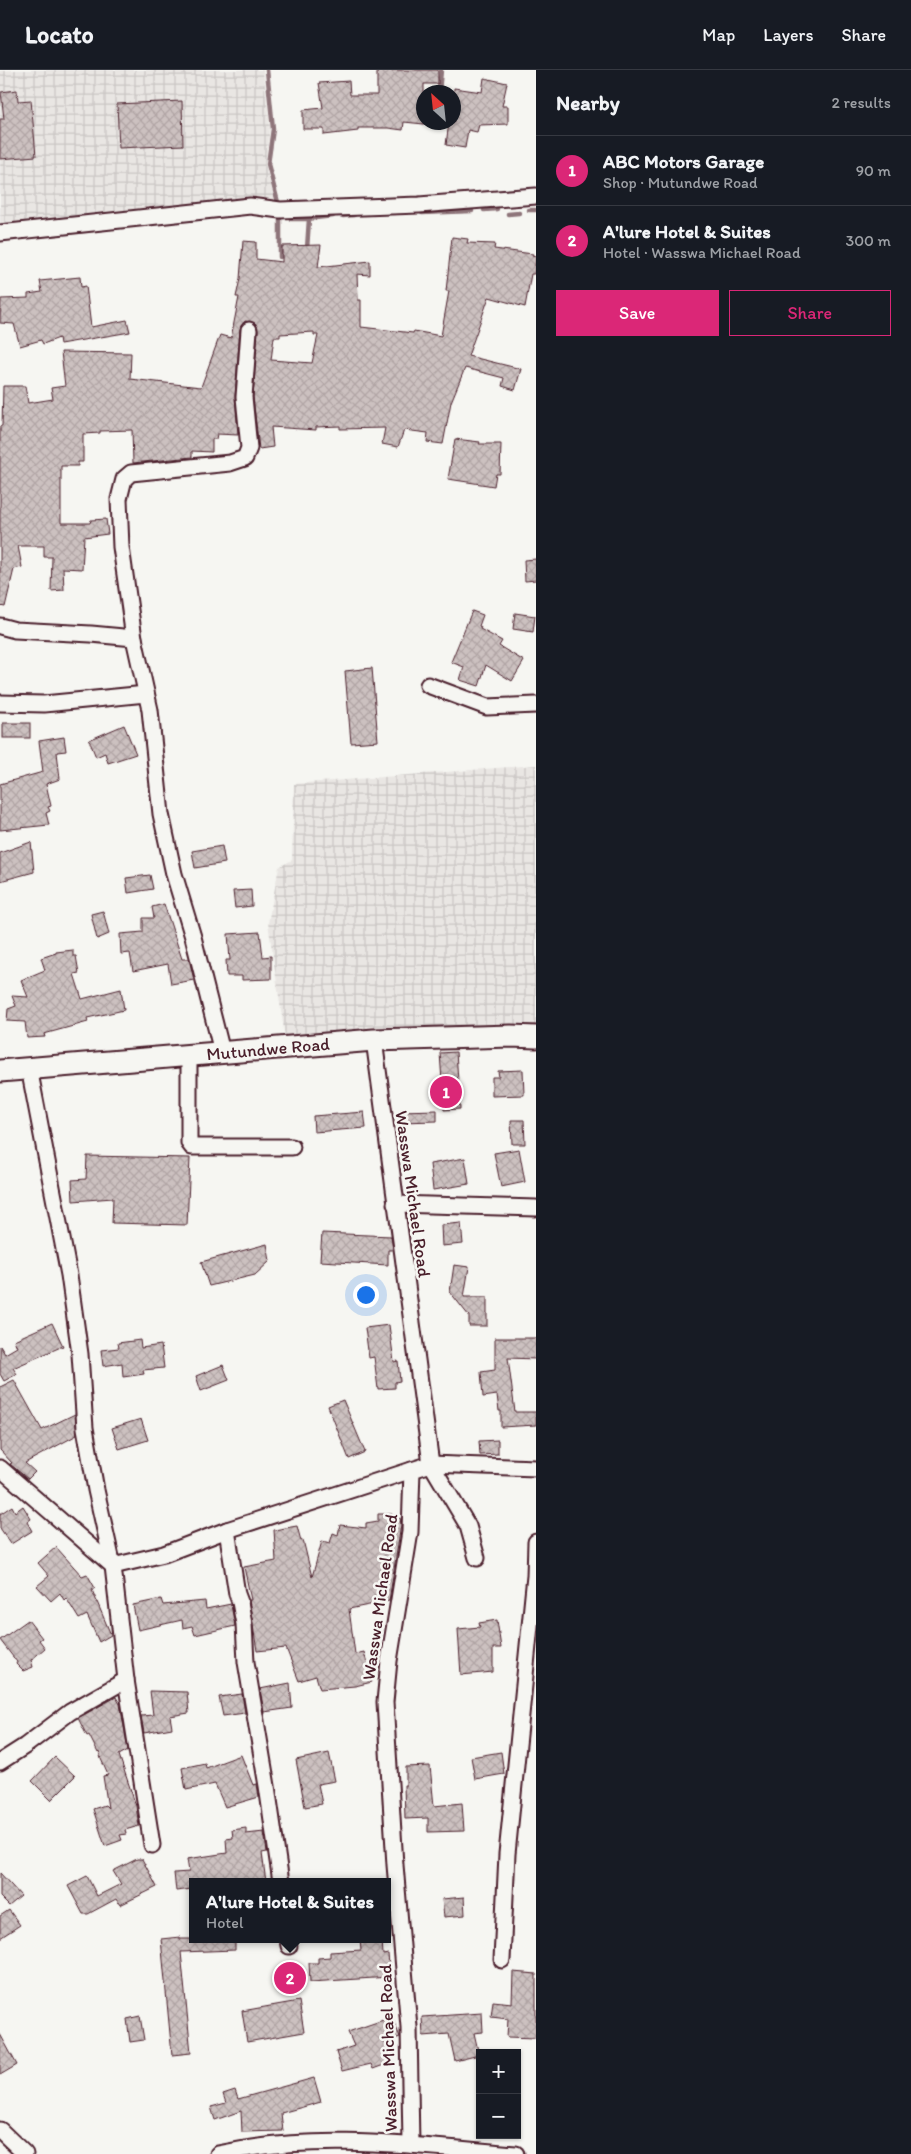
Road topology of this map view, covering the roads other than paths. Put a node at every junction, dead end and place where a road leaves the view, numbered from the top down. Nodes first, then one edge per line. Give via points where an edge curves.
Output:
1 (536, 196) edge
2 (0, 233) edge
3 (249, 330) dead end
4 (0, 626) edge
5 (134, 638) junction
6 (428, 685) dead end
7 (146, 694) junction
8 (0, 703) edge
9 (536, 705) edge
10 (536, 1037) edge
11 (374, 1040) junction
12 (222, 1052) junction
13 (190, 1055) junction
14 (29, 1068) junction
15 (0, 1070) edge
16 (292, 1146) dead end
17 (395, 1204) junction
18 (536, 1208) edge
19 (431, 1464) junction
20 (0, 1468) edge
21 (536, 1468) edge
22 (412, 1470) junction
23 (227, 1530) junction
24 (536, 1542) edge
25 (477, 1558) dead end
26 (113, 1566) junction
27 (126, 1680) junction
28 (0, 1762) edge
29 (152, 1845) dead end
30 (279, 1878) edge
31 (502, 1960) dead end
32 (0, 2130) edge
33 (411, 2145) junction
34 (499, 2153) edge
35 (25, 2154) edge
36 (218, 2154) edge
37 (516, 2154) edge

1 - 2 street via 420,205 280,210 250,206
3 - 5 street via 244,397 249,448 245,458 230,463 131,474 121,486 121,547
4 - 5 street via 15,630
5 - 7 street
6 - 9 street via 487,707
7 - 8 street via 44,704
7 - 12 street via 161,814
10 - 11 main road, Mutundwe Road
11 - 12 main road, Mutundwe Road
11 - 17 street, Wasswa Michael Road
12 - 13 main road, Mutundwe Road
13 - 14 main road, Mutundwe Road
13 - 16 street via 192,1147
14 - 15 main road, Mutundwe Road
14 - 26 street via 69,1275 80,1354 85,1428
17 - 18 street
17 - 19 street, Wasswa Michael Road
19 - 21 street
19 - 22 street
19 - 25 street via 468,1526
20 - 26 street
22 - 23 street
22 - 33 street, Wasswa Michael Road via 410,1532 385,1702 409,2027
23 - 26 street via 164,1554
23 - 30 street via 244,1624 246,1662
24 - 31 street via 507,1854
26 - 27 street
27 - 28 street via 70,1712
27 - 29 street
32 - 35 street
33 - 34 street
33 - 36 street via 325,2143 269,2146
34 - 37 street

